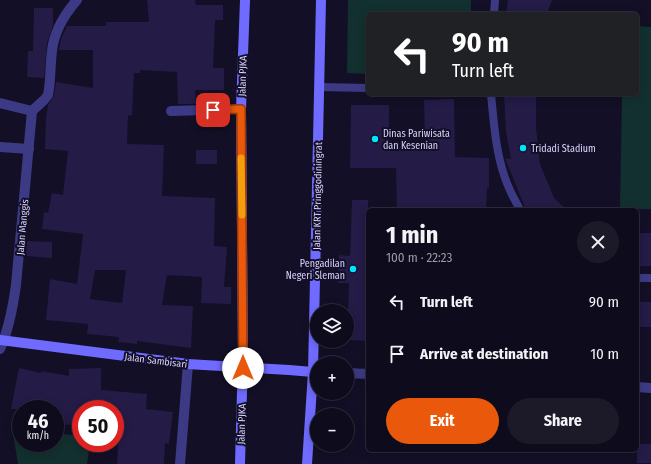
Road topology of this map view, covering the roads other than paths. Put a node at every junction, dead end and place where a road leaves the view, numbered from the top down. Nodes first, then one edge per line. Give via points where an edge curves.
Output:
1 (77, 0) edge
2 (245, 0) edge
3 (321, 0) edge
4 (495, 0) edge
5 (494, 12) edge
6 (320, 87) junction
7 (366, 88) edge
8 (491, 96) edge
9 (0, 103) edge
10 (241, 109) junction
11 (32, 111) junction
12 (172, 111) dead end
13 (0, 147) edge
14 (29, 149) junction
15 (519, 208) edge
16 (639, 278) edge
17 (651, 278) edge
18 (1, 344) edge
19 (315, 356) edge
20 (188, 364) junction
21 (310, 372) edge
22 (354, 373) edge
23 (366, 374) edge
24 (639, 387) edge
25 (651, 388) edge
26 (313, 400) edge
27 (180, 464) edge
28 (240, 464) edge
29 (307, 464) edge

1 - 11 street via 56,33 48,95
2 - 10 main road, Jalan PJKA
3 - 6 main road, Jalan KRT Pringgodiningrat
4 - 5 lane
6 - 7 lane
6 - 19 main road, Jalan KRT Pringgodiningrat
8 - 15 lane via 501,165
9 - 11 street
10 - 12 street
10 - 28 main road, Jalan PJKA via 243,356
11 - 14 street, Jalan Manggis
13 - 14 street
14 - 18 street, Jalan Manggis via 16,286 12,312
16 - 17 lane
18 - 20 main road, Jalan Sambisari
20 - 21 main road, Jalan Sambisari, bridge
20 - 27 street
22 - 23 street
24 - 25 street
26 - 29 main road, Jalan KRT Pringgodiningrat

